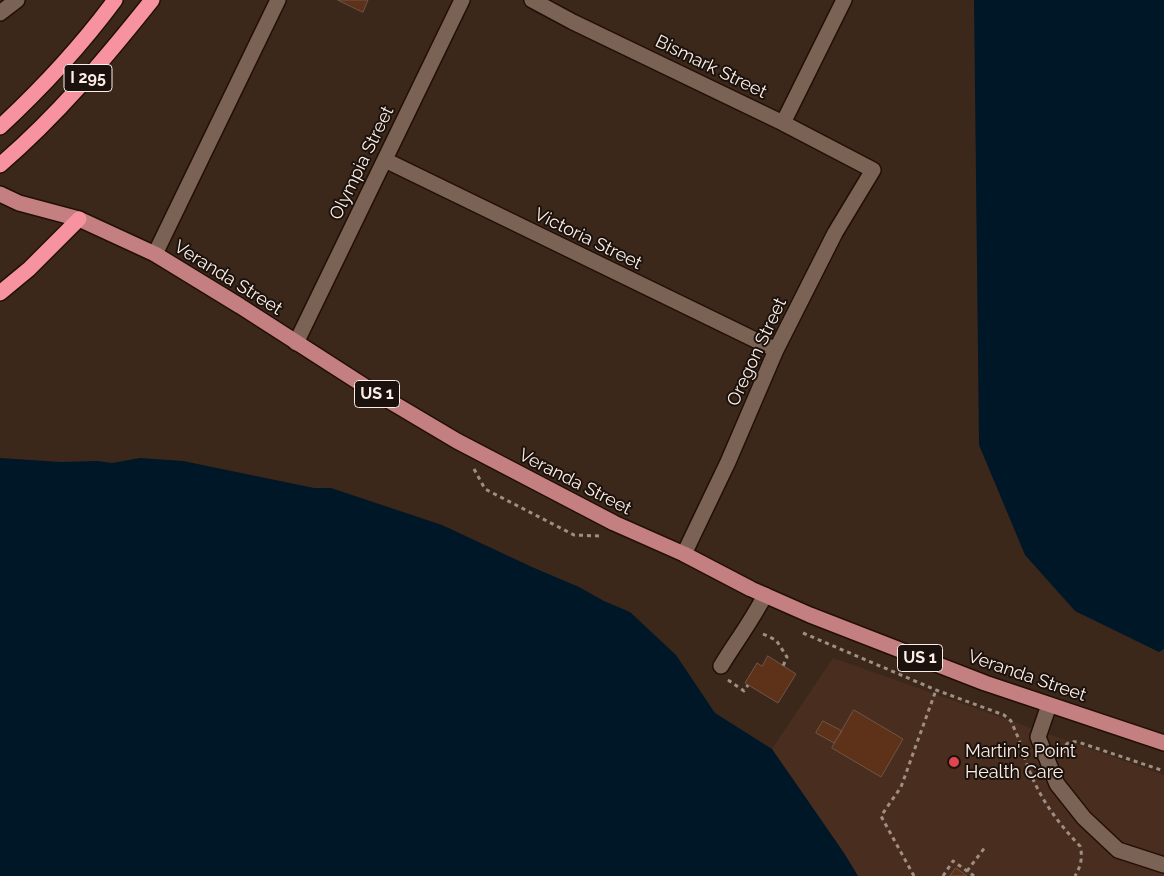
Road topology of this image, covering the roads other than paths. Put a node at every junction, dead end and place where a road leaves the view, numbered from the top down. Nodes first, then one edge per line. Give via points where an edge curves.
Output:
1 (17, 0) edge
2 (115, 0) edge
3 (152, 0) edge
4 (278, 0) edge
5 (462, 0) edge
6 (532, 0) edge
7 (844, 0) edge
8 (0, 13) edge
9 (782, 122) junction
10 (0, 127) edge
11 (385, 160) junction
12 (0, 165) edge
13 (873, 170) joint
14 (0, 194) edge
15 (79, 219) junction
16 (155, 254) junction
17 (0, 293) edge
18 (296, 343) junction
19 (776, 350) junction
20 (684, 554) junction
21 (764, 595) junction
22 (721, 666) road end
23 (1049, 705) junction
24 (1164, 743) edge
25 (1164, 866) edge

1 - 8 street
2 - 10 highway, I 295 via 56,71
3 - 12 highway, I 295 via 81,85
4 - 16 street
5 - 11 street, Olympia Street
6 - 9 street, Bismark Street
7 - 9 street
9 - 13 street, Bismark Street
11 - 18 street, Olympia Street
11 - 19 street, Victoria Street
13 - 19 street, Oregon Street via 835,233
14 - 15 main road, Veranda Street / US 1 via 19,203
15 - 16 main road, Veranda Street / US 1
15 - 17 highway
16 - 18 main road, Veranda Street / US 1
18 - 20 main road, Veranda Street / US 1 via 457,441 614,523
19 - 20 street, Oregon Street
20 - 21 main road, Veranda Street / US 1
21 - 22 street
21 - 23 main road, Veranda Street / US 1 via 976,680
23 - 24 main road, Veranda Street / US 1
23 - 25 street via 1038,737 1057,784 1084,818 1118,850

